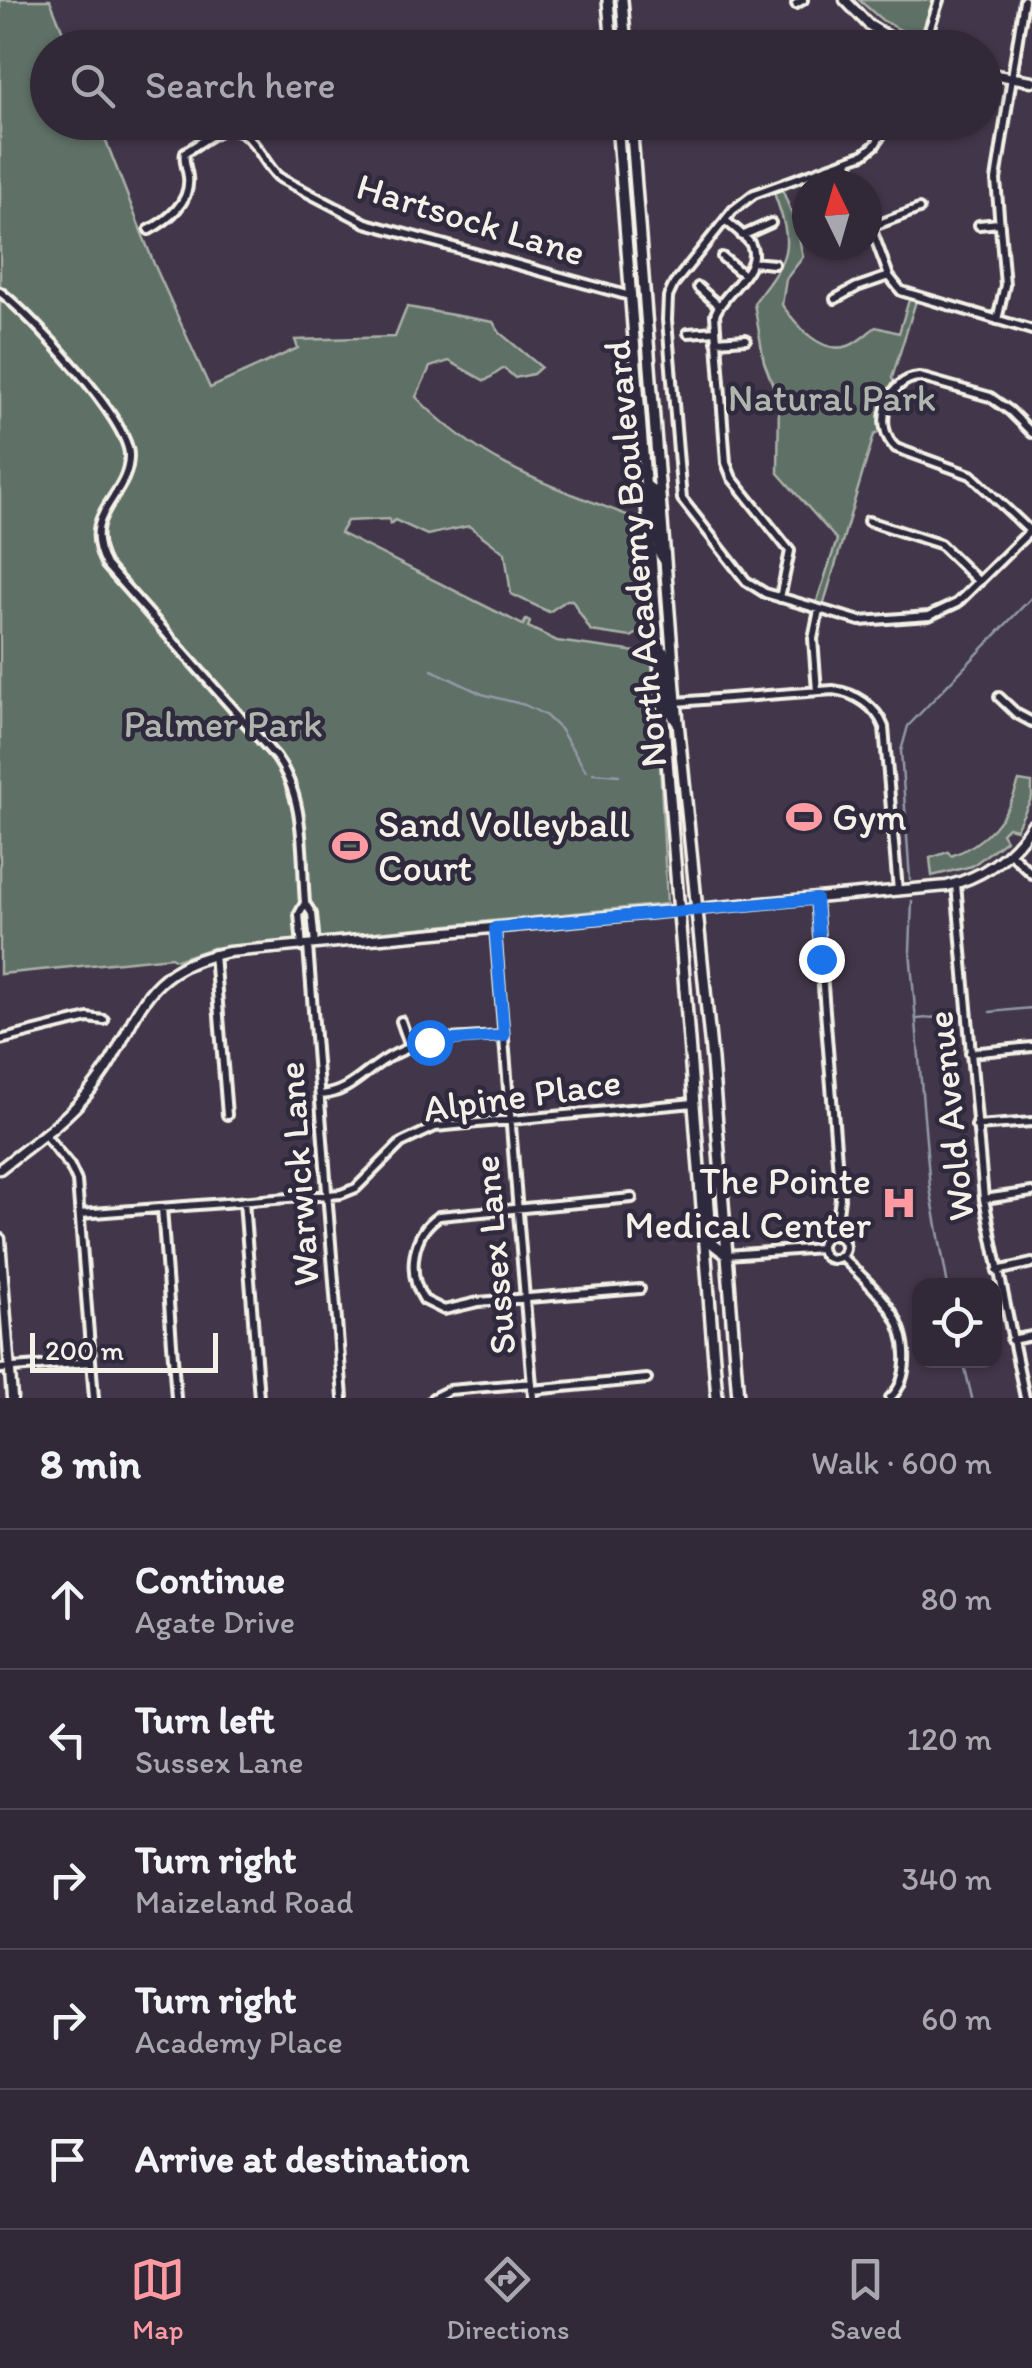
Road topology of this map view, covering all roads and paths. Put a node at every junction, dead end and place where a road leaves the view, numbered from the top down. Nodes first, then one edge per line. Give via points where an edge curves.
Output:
1 (608, 0) edge
2 (622, 0) edge
3 (845, 0) edge
4 (939, 0) edge
5 (1024, 0) edge
6 (610, 30) edge
7 (624, 30) edge
8 (878, 30) edge
9 (929, 30) edge
10 (1002, 76) edge
11 (1013, 78) junction
12 (1032, 82) edge
13 (206, 140) edge
14 (252, 140) edge
15 (618, 140) edge
16 (633, 140) edge
17 (878, 140) edge
18 (848, 162) junction
19 (851, 170) edge
20 (919, 209) dead end
21 (725, 220) junction
22 (771, 223) dead end
23 (882, 223) edge
24 (999, 223) junction
25 (979, 225) dead end
26 (149, 230) dead end
27 (742, 236) junction
28 (722, 258) dead end
29 (882, 259) edge
30 (752, 262) junction
31 (774, 264) dead end
32 (744, 275) junction
33 (888, 276) junction
34 (698, 287) dead end
35 (0, 292) edge
36 (645, 295) junction
37 (630, 296) junction
38 (835, 299) dead end
39 (718, 304) junction
40 (996, 320) junction
41 (1032, 330) edge
42 (716, 331) junction
43 (688, 334) dead end
44 (746, 339) dead end
45 (716, 342) junction
46 (1032, 433) edge
47 (646, 484) junction
48 (868, 521) dead end
49 (1031, 530) edge
50 (665, 562) junction
51 (979, 582) junction
52 (780, 598) junction
53 (819, 610) junction
54 (659, 644) junction
55 (816, 691) junction
56 (999, 697) dead end
57 (676, 702) junction
58 (1032, 722) edge
59 (678, 724) junction
60 (1032, 825) edge
61 (1010, 853) junction
62 (1032, 874) edge
63 (956, 884) junction
64 (898, 892) junction
65 (816, 899) junction
66 (305, 903) junction
67 (696, 911) junction
68 (679, 912) junction
69 (495, 928) junction
70 (309, 946) junction
71 (214, 954) junction
72 (104, 1020) dead end
73 (401, 1020) dead end
74 (504, 1036) junction
75 (0, 1040) edge
76 (410, 1047) junction
77 (1032, 1047) edge
78 (970, 1052) junction
79 (320, 1095) junction
80 (694, 1103) junction
81 (227, 1115) dead end
82 (510, 1118) junction
83 (1032, 1122) edge
84 (976, 1126) junction
85 (44, 1134) junction
86 (699, 1167) junction
87 (0, 1169) edge
88 (1032, 1192) edge
89 (327, 1195) junction
90 (632, 1198) dead end
91 (984, 1198) junction
92 (244, 1201) junction
93 (162, 1208) junction
94 (518, 1208) junction
95 (80, 1214) junction
96 (835, 1236) junction
97 (0, 1240) edge
98 (821, 1248) junction
99 (727, 1255) junction
100 (841, 1256) junction
101 (1032, 1264) edge
102 (997, 1270) junction
103 (640, 1289) dead end
104 (525, 1298) junction
105 (1032, 1336) edge
106 (1011, 1340) junction
107 (91, 1362) junction
108 (5, 1369) edge
109 (647, 1379) dead end
110 (532, 1390) edge
111 (12, 1398) edge
112 (94, 1398) edge
113 (176, 1398) edge
114 (259, 1398) edge
115 (343, 1398) edge
116 (433, 1398) edge
117 (716, 1398) edge
118 (738, 1398) edge
119 (890, 1398) edge
120 (1025, 1398) edge

1 - 6 highway
2 - 7 highway
3 - 8 main road
4 - 9 street
5 - 11 street
10 - 11 main road
11 - 12 main road
11 - 24 street via 996,180
13 - 26 street, Hartsock Lane via 185,152 188,182 180,205
14 - 37 street, Hartsock Lane via 276,174 366,223
15 - 37 highway, North Academy Boulevard
16 - 36 highway, North Academy Boulevard
17 - 18 street
18 - 19 street
18 - 21 street via 760,188
20 - 23 street
21 - 27 street
21 - 52 street via 668,298 680,486 689,511 740,575
22 - 27 street
24 - 25 street
24 - 40 street via 1005,285
27 - 30 street
28 - 32 street
29 - 33 street
30 - 31 street
30 - 32 street
32 - 39 street
33 - 38 street
33 - 40 street via 901,292
34 - 39 street
35 - 66 street via 52,340 125,438 128,467 98,526 102,556 287,774 298,805
36 - 37 main road
36 - 50 highway, North Academy Boulevard
37 - 47 highway, North Academy Boulevard
39 - 42 street
40 - 41 street
42 - 43 street
42 - 45 street
44 - 45 street
45 - 52 street via 729,473 790,551
46 - 49 street via 997,401 926,378 896,386 883,426 890,444 902,451 971,474
47 - 50 main road via 654,490
47 - 54 highway, North Academy Boulevard
48 - 51 street via 940,544
49 - 51 street
50 - 57 highway, North Academy Boulevard
51 - 53 street via 929,616 870,622
52 - 53 street
53 - 55 street
54 - 59 main road
54 - 68 highway, North Academy Boulevard
55 - 57 street
55 - 64 street via 857,698 883,722
56 - 58 street
57 - 59 highway, North Academy Boulevard
59 - 67 highway, North Academy Boulevard
60 - 61 main road
61 - 62 street
61 - 63 main road
63 - 64 main road
63 - 78 street, Wold Avenue
64 - 65 main road
65 - 67 main road
65 - 96 street via 840,1198
66 - 70 street via 312,914
66 - 70 street via 300,914
67 - 68 main road
67 - 99 highway, North Academy Boulevard
68 - 69 main road
68 - 80 highway, North Academy Boulevard
69 - 70 main road
69 - 74 street, Sussex Lane
70 - 71 main road
70 - 79 street, Warwick Lane
71 - 81 street
71 - 85 main road via 177,969 149,992 96,1084
72 - 75 street
73 - 76 street
74 - 76 street
74 - 82 street, Sussex Lane
76 - 79 street via 344,1091
77 - 78 street
78 - 84 street, Wold Avenue
79 - 89 street, Warwick Lane
80 - 82 street, Alpine Place
80 - 86 highway, North Academy Boulevard
82 - 89 street, Alpine Place via 418,1134 393,1148 356,1188
82 - 94 street, Sussex Lane
83 - 84 street
84 - 91 street, Wold Avenue
85 - 87 main road
85 - 95 street via 74,1174
86 - 99 highway via 707,1179 711,1236
86 - 117 highway, North Academy Boulevard
88 - 91 street
89 - 92 street, Alpine Place
89 - 115 street, Warwick Lane
90 - 94 street
91 - 102 street, Wold Avenue
92 - 93 street, Alpine Place
92 - 114 street
93 - 95 street, Alpine Place
93 - 113 street
94 - 104 street, Sussex Lane
94 - 104 street via 438,1216 418,1238 415,1264 420,1296 437,1309
95 - 107 street
96 - 98 street
96 - 100 street via 844,1244
97 - 108 main road
98 - 99 street
98 - 100 street via 828,1258
99 - 118 highway, North Academy Boulevard
100 - 119 street via 899,1321 904,1375
101 - 102 street
102 - 106 street, Wold Avenue
103 - 104 street
104 - 110 street, Sussex Lane
105 - 106 street
106 - 120 street, Wold Avenue
107 - 108 street
107 - 112 street
108 - 111 main road
109 - 110 street
110 - 116 street via 449,1390

